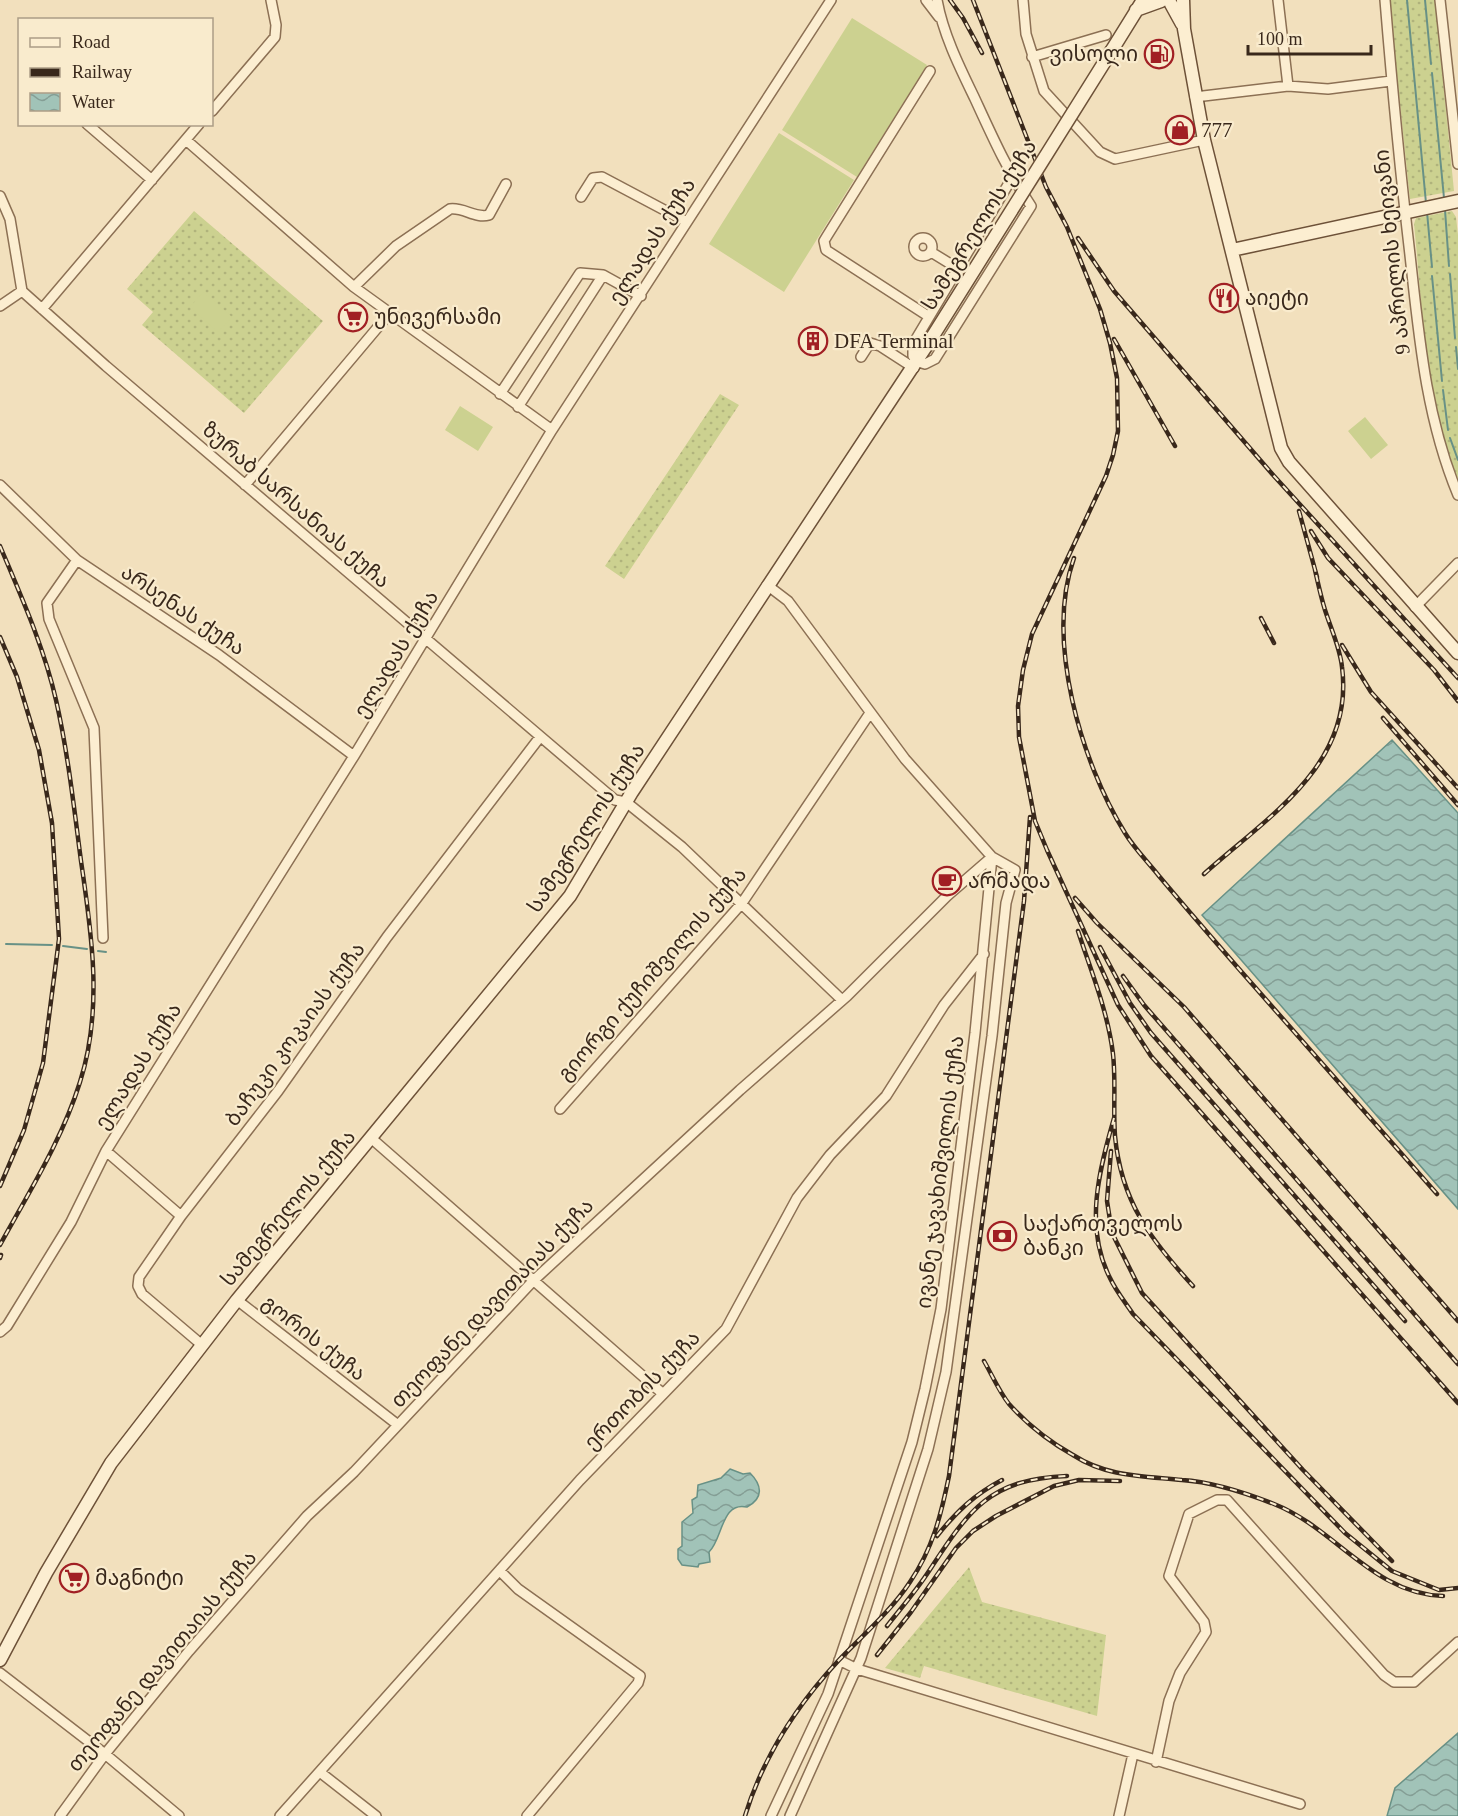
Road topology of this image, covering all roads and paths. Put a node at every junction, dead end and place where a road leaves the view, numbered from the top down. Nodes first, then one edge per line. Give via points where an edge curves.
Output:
1 (271, 0) edge
2 (831, 0) edge
3 (926, 0) edge
4 (937, 0) edge
5 (1023, 0) edge
6 (1278, 0) edge
7 (1385, 0) edge
8 (1440, 0) edge
9 (1171, 1) edge
10 (1139, 5) edge
11 (940, 17) junction
12 (1106, 35) dead end
13 (1032, 57) junction
14 (1458, 65) edge
15 (1446, 67) junction
16 (930, 71) dead end
17 (1391, 81) junction
18 (1288, 86) junction
19 (1195, 97) junction
20 (213, 110) edge
21 (89, 126) edge
22 (197, 126) edge
23 (186, 140) junction
24 (1204, 140) junction
25 (1458, 164) edge
26 (1012, 178) junction
27 (152, 180) junction
28 (506, 184) dead end
29 (0, 196) edge
30 (581, 197) dead end
31 (1452, 202) edge
32 (1405, 212) junction
33 (685, 221) junction
34 (1232, 250) junction
35 (931, 252) dead end
36 (957, 268) junction
37 (603, 274) junction
38 (354, 287) junction
39 (22, 291) junction
40 (640, 296) junction
41 (0, 306) edge
42 (42, 309) junction
43 (389, 314) junction
44 (928, 316) junction
45 (861, 357) dead end
46 (916, 365) junction
47 (500, 394) junction
48 (518, 407) junction
49 (552, 430) junction
50 (0, 485) edge
51 (244, 485) junction
52 (1458, 495) edge
53 (77, 560) junction
54 (1458, 563) edge
55 (767, 585) junction
56 (1415, 607) junction
57 (425, 641) junction
58 (1458, 653) edge
59 (870, 713) junction
60 (540, 737) junction
61 (354, 756) junction
62 (626, 802) junction
63 (992, 857) junction
64 (742, 903) junction
65 (103, 938) dead end
66 (984, 954) junction
67 (842, 1000) junction
68 (560, 1109) dead end
69 (371, 1138) junction
70 (106, 1151) junction
71 (181, 1216) junction
72 (533, 1281) junction
73 (237, 1300) junction
74 (0, 1332) edge
75 (202, 1345) junction
76 (662, 1393) junction
77 (398, 1425) junction
78 (500, 1571) junction
79 (1458, 1642) edge
80 (0, 1660) edge
81 (839, 1660) junction
82 (857, 1669) junction
83 (0, 1673) edge
84 (105, 1754) junction
85 (1133, 1754) junction
86 (1156, 1762) junction
87 (321, 1773) junction
88 (1300, 1804) dead end
89 (60, 1816) edge
90 (179, 1816) edge
91 (280, 1816) edge
92 (376, 1816) edge
93 (527, 1816) edge
94 (771, 1816) edge
95 (790, 1816) edge
96 (1119, 1816) edge

1 - 20 street via 275,37
2 - 33 street, ელადას ქუჩა
3 - 11 street
4 - 11 street
5 - 13 street
6 - 18 street
7 - 17 street, 9 აპრილის ხეივანი
8 - 15 street
9 - 10 main road, სამეგრელოს ქუჩა
9 - 19 main road via 1184,29
10 - 46 main road, სამეგრელოს ქუჩა, bridge
11 - 26 street
12 - 13 street
13 - 24 street via 1048,98 1107,156 1115,159
14 - 15 street
15 - 25 street
16 - 44 street via 824,241 826,250
17 - 18 street via 1328,89
17 - 32 street, 9 აპრილის ხეივანი
18 - 19 street
19 - 24 main road
21 - 27 street
22 - 23 street
23 - 27 street
23 - 38 street
24 - 34 main road
26 - 36 street
26 - 46 street via 1031,207 935,359
27 - 42 street
28 - 38 street via 489,215 450,209 396,246
29 - 39 street via 10,219
30 - 33 street via 593,178 602,177
31 - 32 main road
32 - 34 main road
32 - 52 street, 9 აპრილის ხეივანი via 1430,410
33 - 40 street, ელადას ქუჩა
34 - 56 main road via 1281,448
35 - 36 street
36 - 44 street
37 - 40 street
37 - 47 street via 580,273 573,279
37 - 48 street
38 - 43 street
39 - 41 street
39 - 42 street, ზურაბ სარსანიას ქუჩა
40 - 49 street, ელადას ქუჩა
42 - 51 street, ზურაბ სარსანიას ქუჩა
43 - 47 street
43 - 51 street
44 - 46 street via 912,348
45 - 46 street via 870,343
46 - 55 main road, სამეგრელოს ქუჩა
47 - 48 street
48 - 49 street
49 - 57 street, ელადას ქუჩა
50 - 53 street, არსენას ქუჩა
51 - 57 street, ზურაბ სარსანიას ქუჩა
53 - 61 street, არსენას ქუჩა via 219,655
53 - 65 street via 47,603 49,619 94,728
54 - 56 street
55 - 59 street via 788,601
55 - 62 main road, სამეგრელოს ქუჩა
56 - 58 main road
57 - 60 street, ზურაბ სარსანიას ქუჩა
57 - 61 street, ელადას ქუჩა
59 - 63 street via 905,759
59 - 64 street, გიორგი ქუჩიშვილის ქუჩა
60 - 62 street, ზურაბ სარსანიას ქუჩა via 615,800
60 - 71 street, ბაჩუკი კოკაიას ქუჩა
61 - 70 street, ელადას ქუჩა
62 - 64 street, ზურაბ სარსანიას ქუჩა
62 - 69 main road, სამეგრელოს ქუჩა via 570,896
63 - 66 street, ივანე ჯავახიშვილის ქუჩა
63 - 67 street, თეოფანე დავითაიას ქუჩა
63 - 82 street via 1015,870 1006,903 946,1372 928,1449
64 - 67 street, ზურაბ სარსანიას ქუჩა
64 - 68 street, გიორგი ქუჩიშვილის ქუჩა
66 - 76 street, ერთობის ქუჩა via 944,1005 886,1096 830,1155 797,1198 726,1329
66 - 81 street, ივანე ჯავახიშვილის ქუჩა via 941,1309 925,1389 912,1442
67 - 72 street, თეოფანე დავითაიას ქუჩა
69 - 72 street
69 - 73 main road, სამეგრელოს ქუჩა
70 - 71 street
70 - 74 street, ელადას ქუჩა via 71,1222
71 - 75 street, ბაჩუკი კოკაიას ქუჩა via 139,1277 138,1286 142,1294
72 - 76 street
72 - 77 street, თეოფანე დავითაიას ქუჩა
73 - 75 main road, სამეგრელოს ქუჩა
73 - 77 street, გორის ქუჩა
75 - 80 main road, სამეგრელოს ქუჩა via 111,1463
76 - 78 street, ერთობის ქუჩა
77 - 84 street, თეოფანე დავითაიას ქუჩა via 307,1516
78 - 87 street, ერთობის ქუჩა
78 - 93 street via 518,1589 640,1676
79 - 86 street via 1414,1682 1394,1683 1227,1500 1217,1500 1190,1514 1169,1576 1204,1622 1206,1632 1180,1672 1169,1701
81 - 82 street
81 - 94 street, ივანე ჯავახიშვილის ქუჩა via 823,1705
82 - 85 street
82 - 95 street
83 - 84 street
84 - 89 street, თეოფანე დავითაიას ქუჩა
84 - 90 street
85 - 86 street
85 - 96 street
86 - 88 street
87 - 91 street, ერთობის ქუჩა
87 - 92 street

